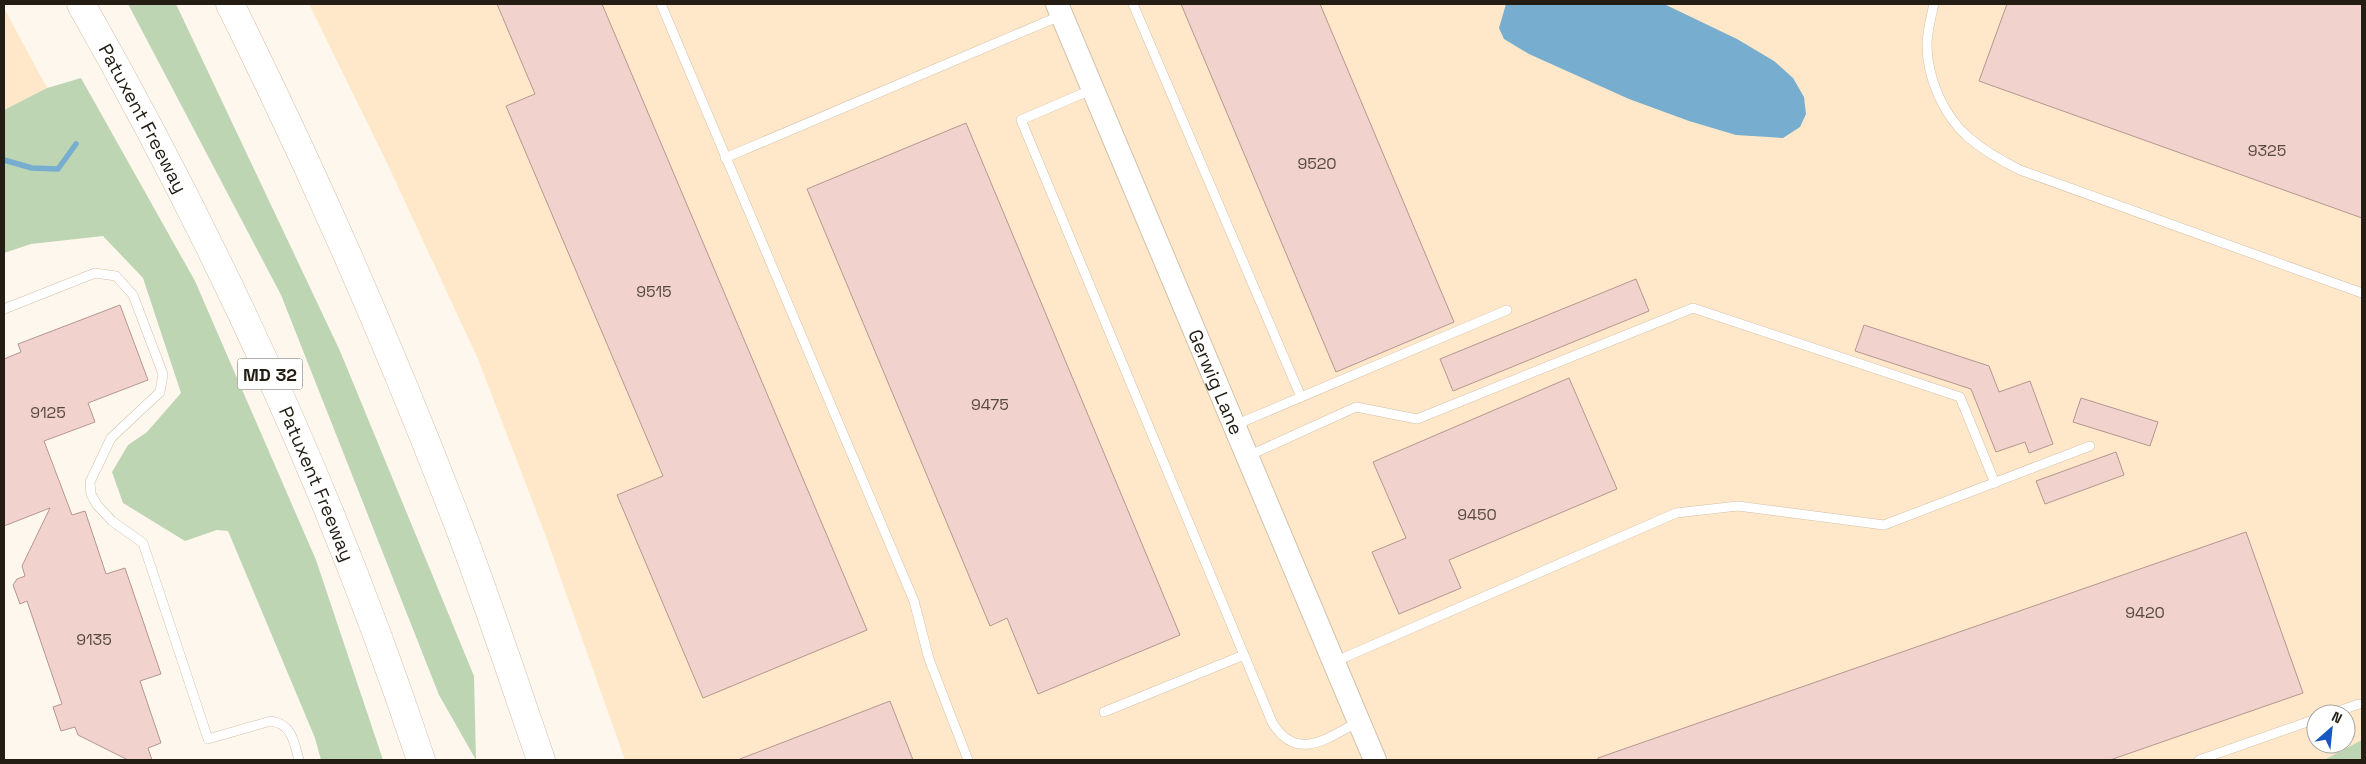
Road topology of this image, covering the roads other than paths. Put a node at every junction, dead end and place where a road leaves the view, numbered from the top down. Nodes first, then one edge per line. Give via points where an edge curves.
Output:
1 (81, 4) edge
2 (230, 4) edge
3 (661, 4) edge
4 (1133, 4) edge
5 (1934, 4) edge
6 (1060, 10) edge
7 (1093, 89) junction
8 (725, 158) junction
9 (2362, 293) edge
10 (4, 309) edge
11 (1507, 310) dead end
12 (1301, 397) junction
13 (1234, 425) junction
14 (2090, 446) dead end
15 (1248, 456) junction
16 (1995, 483) junction
17 (1244, 655) junction
18 (1334, 662) junction
19 (2359, 704) dead end
20 (2356, 705) edge
21 (1104, 712) dead end
22 (1359, 722) junction
23 (2306, 723) edge
24 (299, 760) edge
25 (421, 760) edge
26 (541, 760) edge
27 (968, 760) edge
28 (1375, 760) edge
29 (2199, 760) edge

1 - 25 highway, Patuxent Freeway / MD 32 via 212,251 308,458 392,671
2 - 26 highway via 267,78 408,399 455,516
3 - 8 lane
4 - 12 lane
5 - 9 lane via 1927,46 1937,93 1967,137 1992,155 2020,170
6 - 7 street, Gerwig Lane
6 - 8 lane
7 - 13 street, Gerwig Lane
7 - 17 lane via 1021,120
8 - 27 lane via 914,601 929,659
10 - 24 lane via 95,273 116,276 133,295 163,374 162,383 153,400 111,438 90,482 91,494 112,521 143,544 208,739 279,722 290,731
11 - 12 lane
12 - 13 lane
13 - 15 street, Gerwig Lane
14 - 16 lane
15 - 16 lane via 1356,407 1417,419 1693,308 1960,397
15 - 18 street, Gerwig Lane
16 - 18 lane via 1884,525 1738,506 1676,514
17 - 21 lane
17 - 22 lane via 1272,722 1287,740 1311,745
18 - 22 street, Gerwig Lane
19 - 20 lane
22 - 28 street, Gerwig Lane
23 - 29 lane

